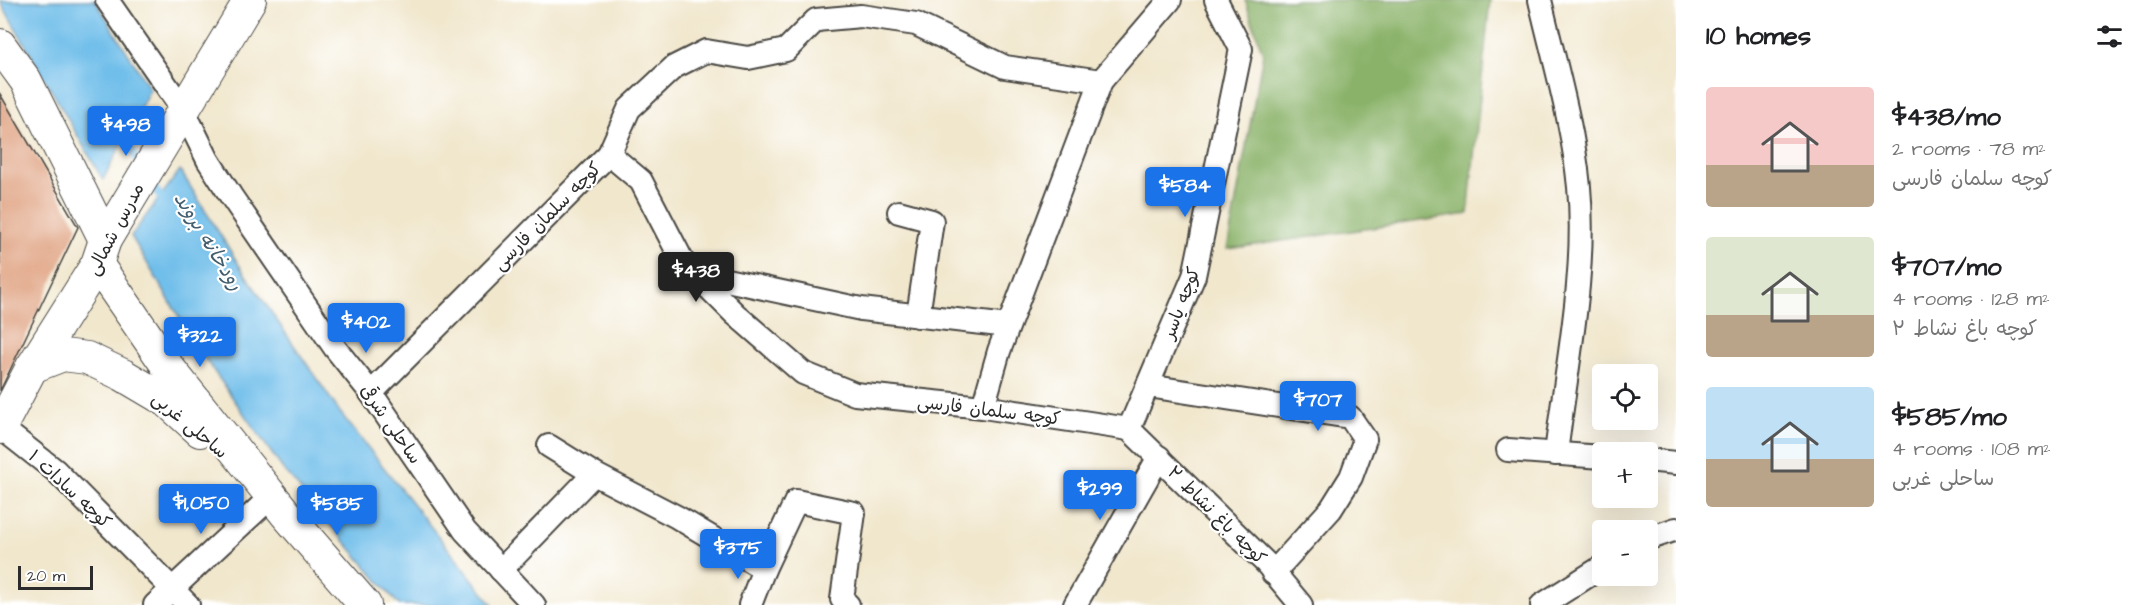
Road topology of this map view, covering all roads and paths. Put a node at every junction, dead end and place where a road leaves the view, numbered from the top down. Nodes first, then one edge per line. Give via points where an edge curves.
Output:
1 (107, 0) edge
2 (250, 0) edge
3 (1170, 0) edge
4 (1216, 0) edge
5 (1540, 0) edge
6 (0, 45) edge
7 (1101, 81) junction
8 (179, 119) junction
9 (609, 154) junction
10 (899, 212) dead end
11 (101, 252) junction
12 (694, 273) junction
13 (918, 316) junction
14 (1008, 327) junction
15 (32, 367) junction
16 (1148, 386) junction
17 (371, 393) junction
18 (983, 407) junction
19 (0, 427) edge
20 (1129, 429) junction
21 (549, 447) dead end
22 (1508, 450) dead end
23 (1556, 454) junction
24 (1592, 456) edge
25 (1159, 457) junction
26 (1658, 461) edge
27 (1676, 463) edge
28 (594, 474) junction
29 (273, 495) junction
30 (1676, 529) edge
31 (1658, 534) edge
32 (764, 569) junction
33 (501, 570) junction
34 (1273, 573) junction
35 (1592, 573) edge
36 (181, 597) edge
37 (845, 602) edge
38 (155, 605) edge
39 (365, 605) edge
40 (534, 605) edge
41 (750, 605) edge
42 (1075, 605) edge
43 (1301, 605) edge
44 (1542, 605) edge

1 - 8 street, ساحلی شرقی
2 - 8 main road, مدرس شمالی
3 - 7 street
4 - 16 street, کوچه یاسر via 1241,49 1194,276
5 - 23 street via 1579,187 1578,268
6 - 11 main road, ساحلی غربی via 26,81
7 - 9 street via 1005,67 916,24 861,16 816,20 786,50 748,58 706,51 674,67 629,109
7 - 14 street
8 - 11 main road, مدرس شمالی
8 - 17 street, ساحلی شرقی via 335,348
9 - 12 street, کوچه سلمان فارسی via 641,181 683,262
9 - 17 street, کوچه سلمان فارسی
10 - 13 street via 932,221
11 - 15 main road, مدرس شمالی
11 - 29 main road, ساحلی غربی via 168,367
12 - 13 street via 861,309
12 - 18 street, کوچه سلمان فارسی via 803,373 855,394
13 - 14 street
14 - 18 street
15 - 19 main road, مدرس شمالی
15 - 29 main road, ساحلی غربی via 63,355 87,358 123,375 167,402
16 - 20 street, کوچه یاسر
16 - 34 street via 1350,417 1365,439 1351,477 1331,509
17 - 33 street, ساحلی شرقی via 465,531
18 - 20 street, کوچه سلمان فارسی
19 - 36 street, کوچه سادات ۱ via 57,471
20 - 25 street, کوچه باغ نشاط ۲
21 - 28 street
22 - 23 street
23 - 24 street
25 - 34 street, کوچه باغ نشاط ۲
25 - 42 street
26 - 27 street
28 - 32 street
28 - 33 street
29 - 36 street
29 - 39 main road, ساحلی غربی
30 - 31 street
32 - 37 street via 796,501 854,513
32 - 41 street
33 - 40 street, ساحلی شرقی
34 - 43 street, کوچه باغ نشاط ۲
35 - 44 street
36 - 38 street

